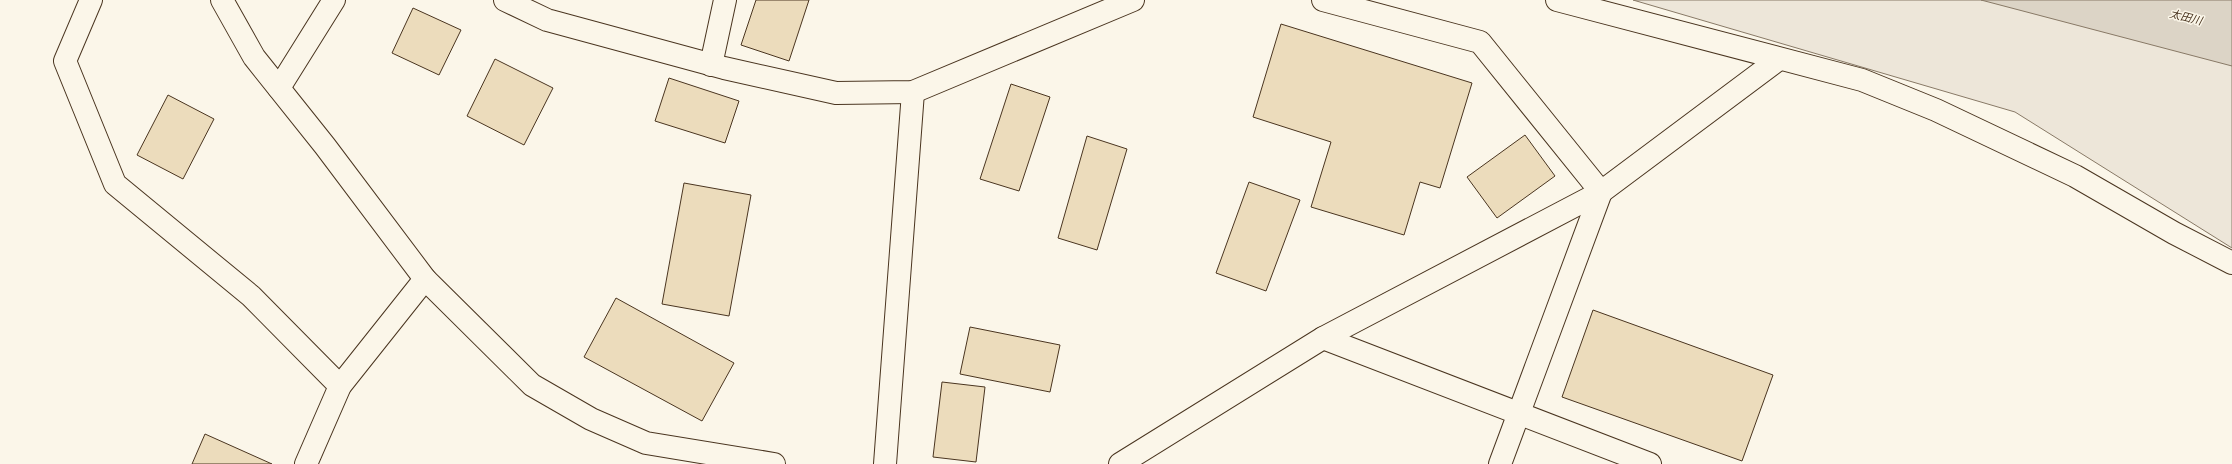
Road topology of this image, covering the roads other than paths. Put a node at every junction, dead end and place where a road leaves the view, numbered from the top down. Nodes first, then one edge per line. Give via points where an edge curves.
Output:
1 (91, 0) edge
2 (222, 0) edge
3 (334, 0) edge
4 (505, 0) edge
5 (725, 0) edge
6 (1133, 0) edge
7 (1323, 0) edge
8 (1557, 0) edge
9 (1779, 59) junction
10 (711, 65) junction
11 (279, 88) junction
12 (913, 92) junction
13 (1601, 192) junction
14 (2232, 264) edge
15 (425, 279) junction
16 (1323, 338) junction
17 (340, 386) junction
18 (1518, 415) junction
19 (306, 464) edge
20 (774, 464) edge
21 (885, 464) edge
22 (1120, 464) edge
23 (1500, 464) edge
24 (1650, 464) edge

1 - 17 street via 65,61 115,184 251,296
2 - 11 street via 254,57
3 - 11 street
4 - 10 street via 547,20
5 - 10 street
6 - 12 street
7 - 13 street via 1480,42
8 - 9 street
9 - 13 street
9 - 14 street via 1862,80 1936,110 2075,176
10 - 12 street via 836,93
11 - 15 street
12 - 21 street
13 - 16 street
13 - 18 street
15 - 17 street
15 - 20 street via 532,385 591,419 646,443
16 - 18 street
16 - 22 street
17 - 19 street
18 - 23 street
18 - 24 street

